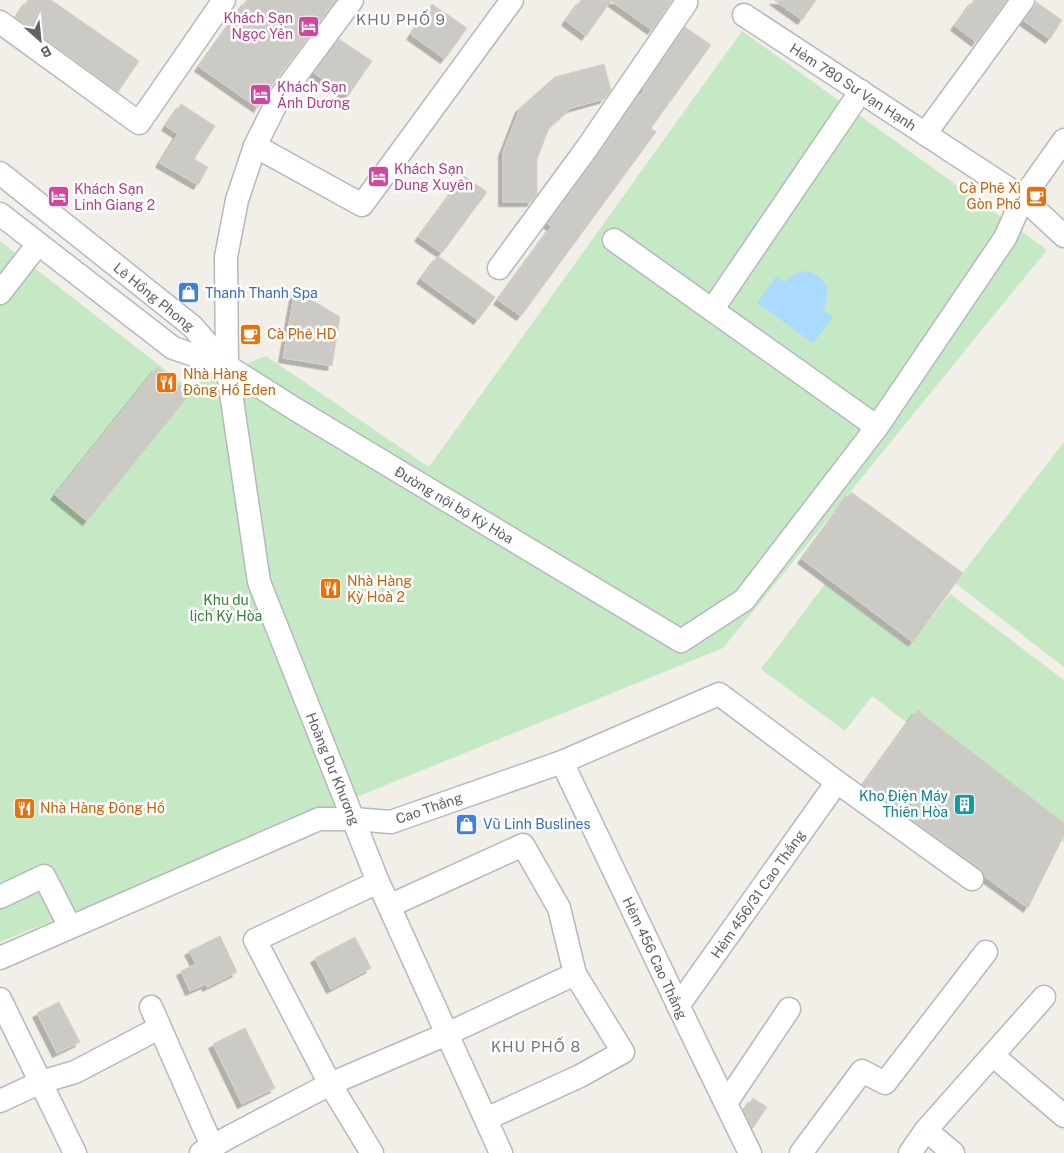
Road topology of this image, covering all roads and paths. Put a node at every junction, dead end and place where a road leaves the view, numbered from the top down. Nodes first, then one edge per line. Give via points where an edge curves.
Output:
1 (224, 0) edge
2 (352, 0) edge
3 (512, 0) edge
4 (686, 0) edge
5 (1023, 0) edge
6 (744, 15) dead end
7 (0, 22) edge
8 (861, 91) junction
9 (925, 134) junction
10 (1064, 140) edge
11 (255, 146) junction
12 (0, 173) edge
13 (1023, 198) junction
14 (0, 214) edge
15 (1064, 236) edge
16 (614, 240) dead end
17 (38, 244) junction
18 (499, 268) dead end
19 (0, 293) edge
20 (712, 310) junction
21 (227, 366) junction
22 (877, 427) junction
23 (562, 762) junction
24 (838, 782) junction
25 (353, 819) junction
26 (972, 879) dead end
27 (378, 882) junction
28 (0, 897) edge
29 (390, 906) junction
30 (70, 927) junction
31 (986, 952) dead end
32 (0, 958) edge
33 (575, 974) junction
34 (1044, 997) dead end
35 (0, 999) edge
36 (678, 1006) junction
37 (151, 1007) dead end
38 (789, 1009) dead end
39 (160, 1028) junction
40 (447, 1034) junction
41 (1003, 1064) dead end
42 (41, 1082) junction
43 (330, 1084) junction
44 (0, 1101) edge
45 (726, 1103) junction
46 (1064, 1116) edge
47 (486, 1119) junction
48 (926, 1130) junction
49 (207, 1150) edge
50 (75, 1153) edge
51 (372, 1153) edge
52 (501, 1153) edge
53 (750, 1153) edge
54 (801, 1153) edge
55 (910, 1153) edge
56 (953, 1153) edge

1 - 7 street via 139,123
2 - 11 street, Hoàng Dư Khương via 278,100
3 - 11 street via 362,205
4 - 18 street via 587,148
5 - 9 street, Hẻm 780 Sư Vạn Hạnh
6 - 8 street, Hẻm 780 Sư Vạn Hạnh
8 - 9 street, Hẻm 780 Sư Vạn Hạnh
8 - 20 street
9 - 13 street
10 - 13 street
11 - 21 street, Hoàng Dư Khương via 236,200 226,257
12 - 21 street, Lê Hồng Phong via 192,326
13 - 15 street
13 - 22 street via 1005,238
14 - 17 street, Lê Hồng Phong
16 - 20 street
17 - 19 street
17 - 21 street, Lê Hồng Phong via 173,348
20 - 22 street
21 - 22 street, Đường nội bộ Kỳ Hòa via 681,641 744,600
21 - 25 street, Hoàng Dư Khương via 259,582
23 - 24 street, Cao Thắng via 719,694
23 - 25 street, Cao Thắng via 392,822
23 - 36 street, Hẻm 456 Cao Thắng
24 - 26 street
24 - 36 street, Hẻm 456/31 Cao Thắng
25 - 27 street, Hoàng Dư Khương
25 - 30 street, Cao Thắng via 319,819
27 - 29 street, Hoàng Dư Khương
27 - 43 street via 255,940
28 - 30 street via 44,876
29 - 33 street via 523,845 559,908
29 - 40 street, Hoàng Dư Khương
30 - 32 street, Cao Thắng
31 - 54 street via 885,1084 862,1071
33 - 40 street
33 - 47 street via 623,1052 580,1076
34 - 48 street
35 - 42 street
36 - 45 street, Hẻm 456 Cao Thắng
37 - 39 street
38 - 45 street
39 - 42 street via 75,1072
39 - 49 street
40 - 43 street
40 - 47 street, Hoàng Dư Khương
41 - 46 street
42 - 44 street
42 - 50 street
43 - 49 street
43 - 51 street
45 - 53 street, Hẻm 456 Cao Thắng
47 - 52 street, Hoàng Dư Khương
48 - 55 street
48 - 56 street

